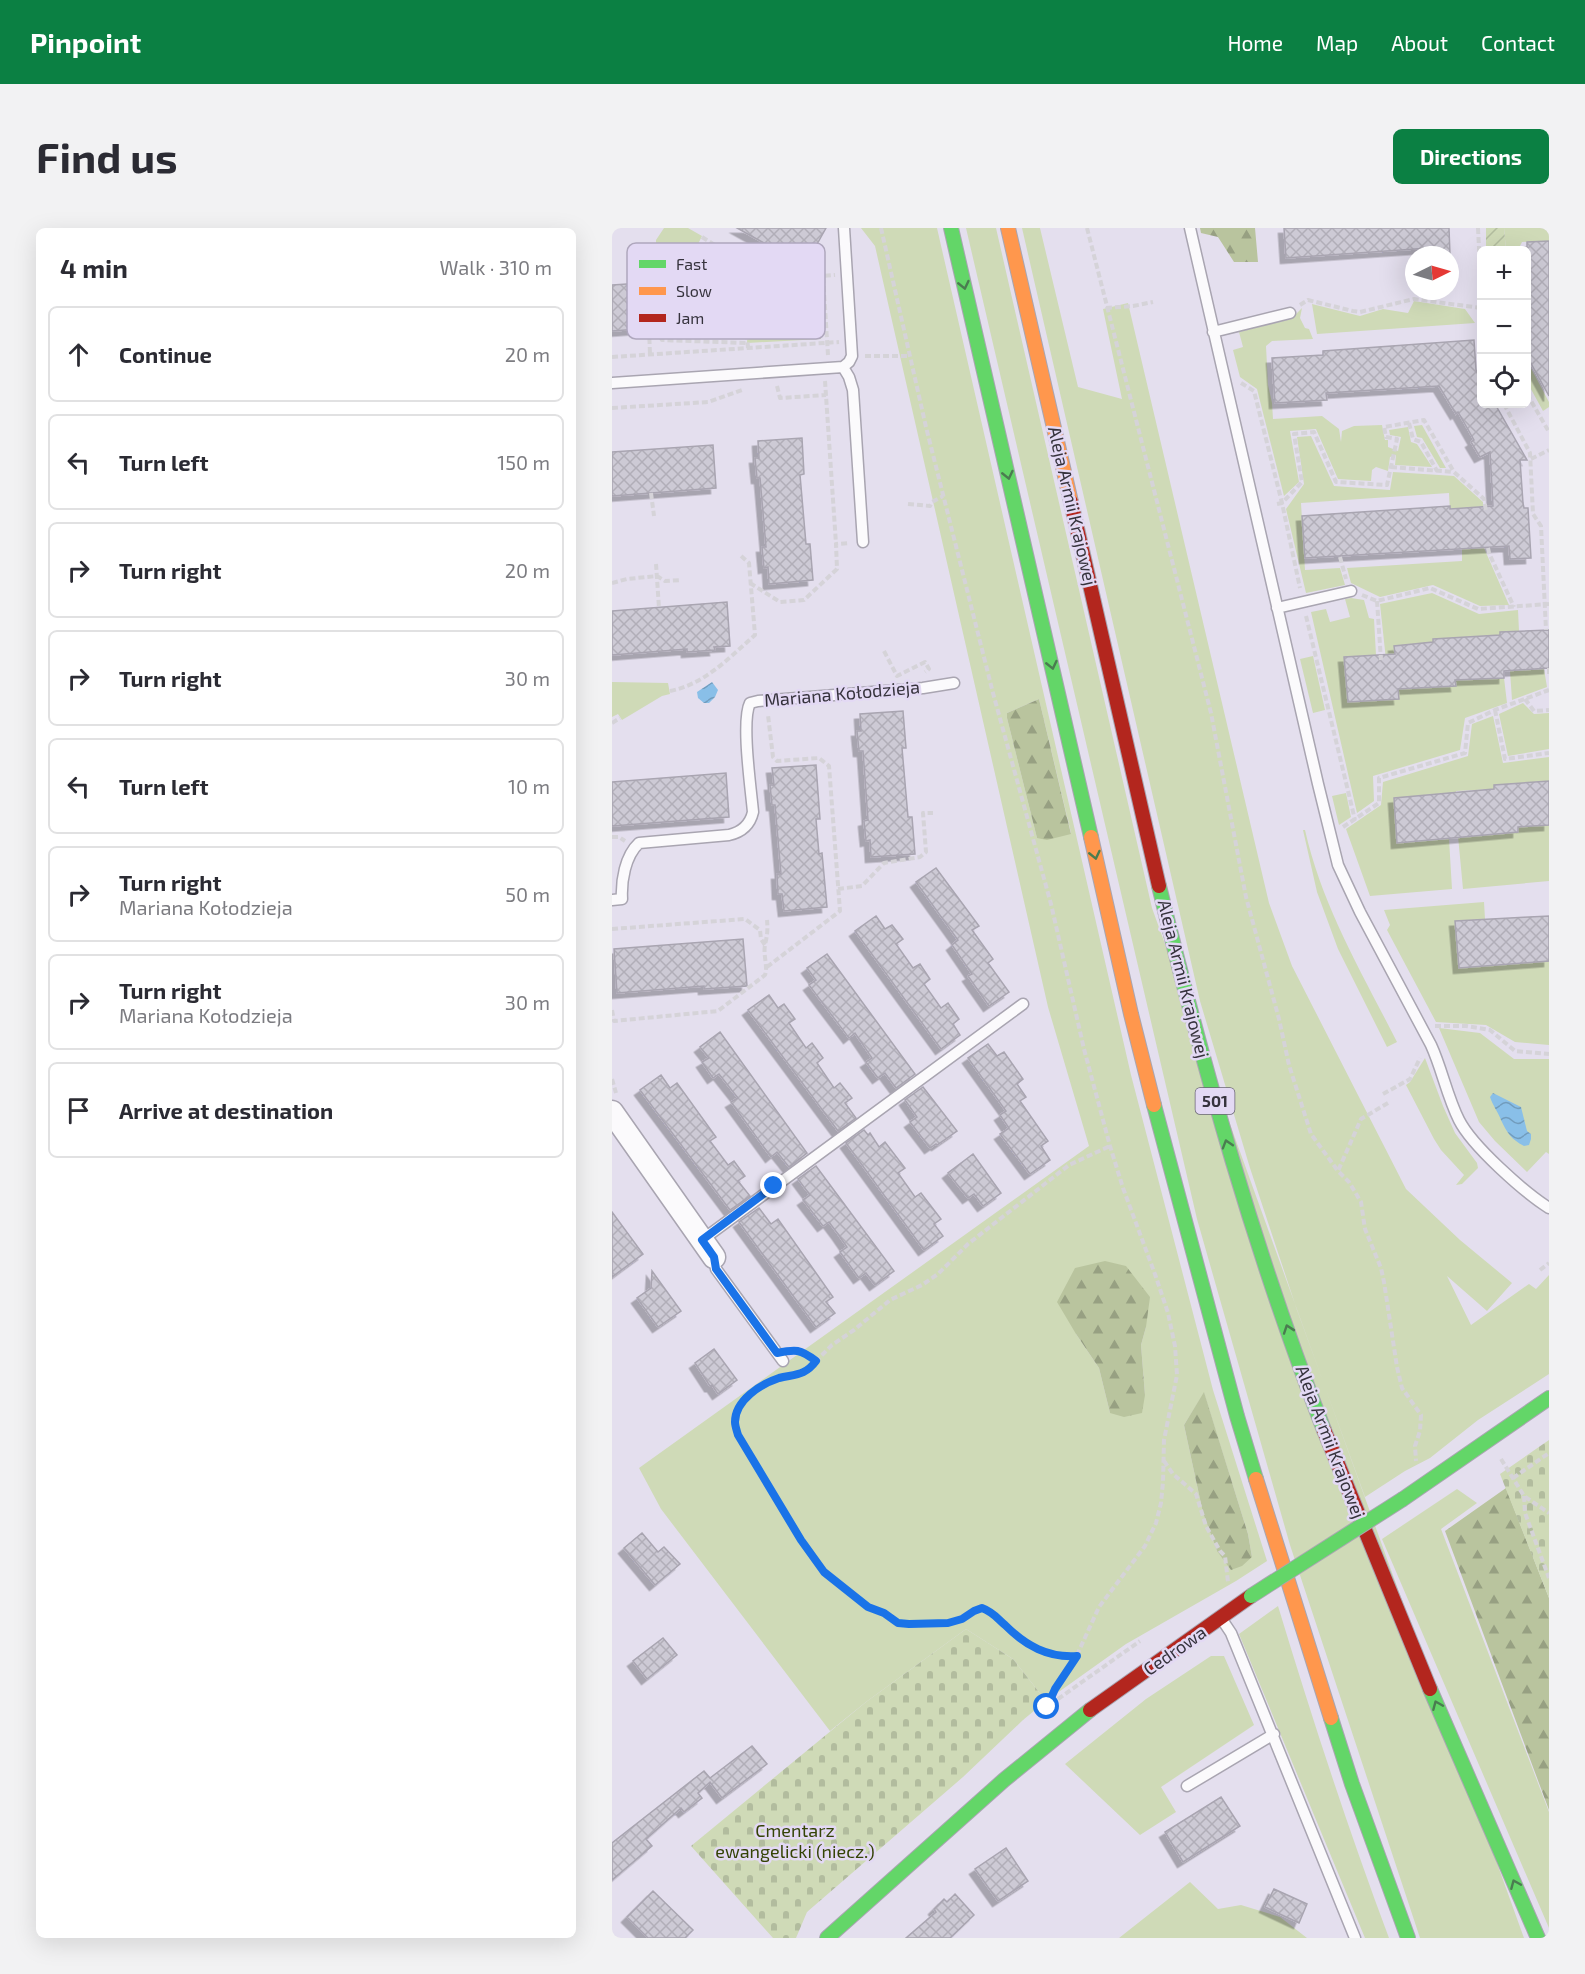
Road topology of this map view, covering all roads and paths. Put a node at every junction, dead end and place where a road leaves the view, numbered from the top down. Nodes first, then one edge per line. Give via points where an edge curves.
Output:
1 (844, 228) edge
2 (881, 228) edge
3 (951, 228) edge
4 (1008, 228) edge
5 (1087, 228) edge
6 (1190, 228) edge
7 (1478, 228) edge
8 (702, 237) dead end
9 (712, 243) edge
10 (1482, 300) edge
11 (1153, 302) dead end
12 (1316, 302) dead end
13 (1477, 307) edge
14 (1106, 308) junction
15 (1290, 313) dead end
16 (1214, 332) junction
17 (649, 339) edge
18 (662, 339) edge
19 (747, 339) edge
20 (851, 341) junction
21 (748, 346) junction
22 (650, 354) junction
23 (852, 356) junction
24 (909, 356) junction
25 (612, 357) edge
26 (843, 367) junction
27 (1237, 380) dead end
28 (612, 382) edge
29 (770, 385) dead end
30 (745, 389) dead end
31 (826, 395) dead end
32 (1531, 401) edge
33 (612, 408) edge
34 (1506, 408) edge
35 (1409, 423) junction
36 (1549, 432) edge
37 (1549, 450) edge
38 (1531, 459) junction
39 (1391, 467) junction
40 (1437, 471) junction
41 (1454, 472) junction
42 (651, 493) dead end
43 (943, 496) junction
44 (1280, 503) junction
45 (908, 504) dead end
46 (1486, 511) dead end
47 (654, 516) dead end
48 (863, 542) joint
49 (1488, 548) dead end
50 (739, 554) dead end
51 (1340, 557) dead end
52 (656, 564) dead end
53 (657, 576) junction
54 (681, 580) dead end
55 (612, 583) edge
56 (750, 584) junction
57 (1350, 592) joint
58 (1303, 602) junction
59 (1547, 604) edge
60 (1514, 606) junction
61 (659, 608) dead end
62 (1277, 608) junction
63 (1546, 630) dead end
64 (885, 651) dead end
65 (1381, 660) dead end
66 (921, 664) dead end
67 (1549, 668) edge
68 (1549, 675) edge
69 (954, 683) dead end
70 (1549, 690) edge
71 (670, 691) dead end
72 (1525, 699) junction
73 (752, 702) junction
74 (1495, 710) junction
75 (1549, 710) edge
76 (620, 718) dead end
77 (612, 723) edge
78 (1549, 753) edge
79 (933, 813) dead end
80 (1354, 819) junction
81 (1331, 836) junction
82 (838, 889) junction
83 (612, 900) edge
84 (767, 920) dead end
85 (612, 929) edge
86 (765, 946) junction
87 (767, 966) junction
88 (1023, 1004) dead end
89 (612, 1010) edge
90 (1424, 1032) junction
91 (1418, 1052) dead end
92 (1549, 1054) edge
93 (1383, 1094) dead end
94 (1388, 1103) dead end
95 (612, 1112) edge
96 (1110, 1146) junction
97 (1338, 1171) junction
98 (1549, 1208) edge
99 (708, 1248) junction
100 (1549, 1263) edge
101 (1540, 1270) dead end
102 (780, 1357) joint
103 (816, 1361) junction
104 (1549, 1398) edge
105 (1549, 1453) edge
106 (1499, 1456) dead end
107 (1164, 1461) junction
108 (1416, 1469) dead end
109 (1513, 1478) junction
110 (1524, 1496) junction
111 (1549, 1513) edge
112 (1549, 1578) edge
113 (1230, 1589) dead end
114 (1221, 1618) junction
115 (1077, 1656) junction
116 (1047, 1707) dead end
117 (1274, 1734) junction
118 (1187, 1786) dead end
119 (827, 1938) edge
120 (1355, 1938) edge
121 (1408, 1938) edge
122 (1538, 1938) edge

1 - 20 lane
2 - 24 path
3 -> 121 main road via 1131,1014 1175,1188 1268,1518 1352,1784
122 -> 4 main road, Aleja Armii Krajowej / 501 via 1351,1502 1256,1238 1171,937
5 - 14 path
6 - 16 lane
7 - 10 path
8 - 9 path
11 - 14 path
12 - 13 path via 1353,312 1414,299
14 - 97 path via 1211,713 1246,897 1299,1103 1311,1134
15 - 16 lane
16 - 62 lane
17 - 22 path
18 - 21 path
19 - 21 path
20 - 21 path
20 - 23 lane
21 - 22 path
22 - 25 path
23 - 24 path
23 - 26 lane
24 - 43 path
26 - 28 lane
26 - 48 lane via 853,390
27 - 44 path via 1254,391
29 - 31 path via 777,384 780,398
30 - 33 path via 708,402
32 - 36 path
34 - 38 path
35 - 39 path via 1384,427 1386,437 1397,438
35 - 40 path via 1413,439 1420,442
35 - 41 path via 1424,420
37 - 38 path
38 - 59 path via 1533,514 1541,525
39 - 40 path
39 - 44 path via 1387,485 1336,482 1314,432 1294,434 1302,482
40 - 41 path
41 - 46 path via 1484,499
42 - 47 path
43 - 45 path via 930,506
43 - 96 path
44 - 58 path
48 - 56 path via 836,544 837,569 804,600 780,602
49 - 60 path
50 - 56 path via 749,563
51 - 57 path
52 - 53 path
53 - 54 path via 664,581
53 - 55 path
53 - 61 path
56 - 71 path via 755,635 717,669 687,687
57 - 58 lane
58 - 62 lane
58 - 80 path
59 - 60 path
59 - 63 path
60 - 65 path via 1478,609 1430,588 1378,600
62 - 81 lane
64 - 66 path via 897,676
67 - 68 path
69 - 73 lane, Mariana Kołodzieja
70 - 72 path
72 - 74 path
72 - 75 path via 1534,711
73 - 82 path via 769,716 773,757 777,761 819,758 829,766
73 - 83 lane, Mariana Kołodzieja via 747,709 746,725 751,820 738,833 729,835 639,843 632,850 621,885 622,899
74 - 78 path via 1505,759
74 - 80 path via 1468,723 1465,753 1379,778 1379,803
76 - 77 path
79 - 82 path via 923,813 926,852 920,857 884,862 862,886
80 - 81 path
81 - 90 lane via 1338,865 1360,912
82 - 87 path via 840,911
84 - 86 path
85 - 86 path via 745,919 760,930
86 - 87 path
87 - 89 path via 765,975 718,1011 614,1021
88 - 99 lane
90 - 92 path via 1434,1026 1490,1030 1515,1051
90 - 98 lane via 1465,1131
91 - 93 path via 1420,1057 1410,1079
94 - 97 path via 1361,1119
95 - 99 street
96 - 103 path via 1069,1165 968,1244 938,1274 890,1300
96 - 107 path via 1168,1313 1175,1346 1177,1375 1164,1440
97 - 108 path via 1361,1202 1365,1229 1382,1275 1402,1388 1421,1415 1415,1446
99 - 102 lane via 716,1269
100 - 101 path
102 - 103 path via 798,1350
103 - 115 path via 806,1372 764,1384 738,1408 735,1422 738,1435 824,1572 868,1607 898,1623 948,1623 982,1608 1042,1651 1060,1657
104 - 114 main road, Cedrowa, bridge
105 - 109 path
106 - 109 path
107 - 113 path via 1196,1494 1206,1526 1225,1556
107 - 115 path via 1156,1523 1145,1546 1099,1607
109 - 110 path
110 - 111 path
110 - 112 path via 1525,1513
114 - 117 lane via 1231,1632
114 - 119 main road, Cedrowa via 1084,1714
115 - 116 path
117 - 118 lane
117 - 120 lane

